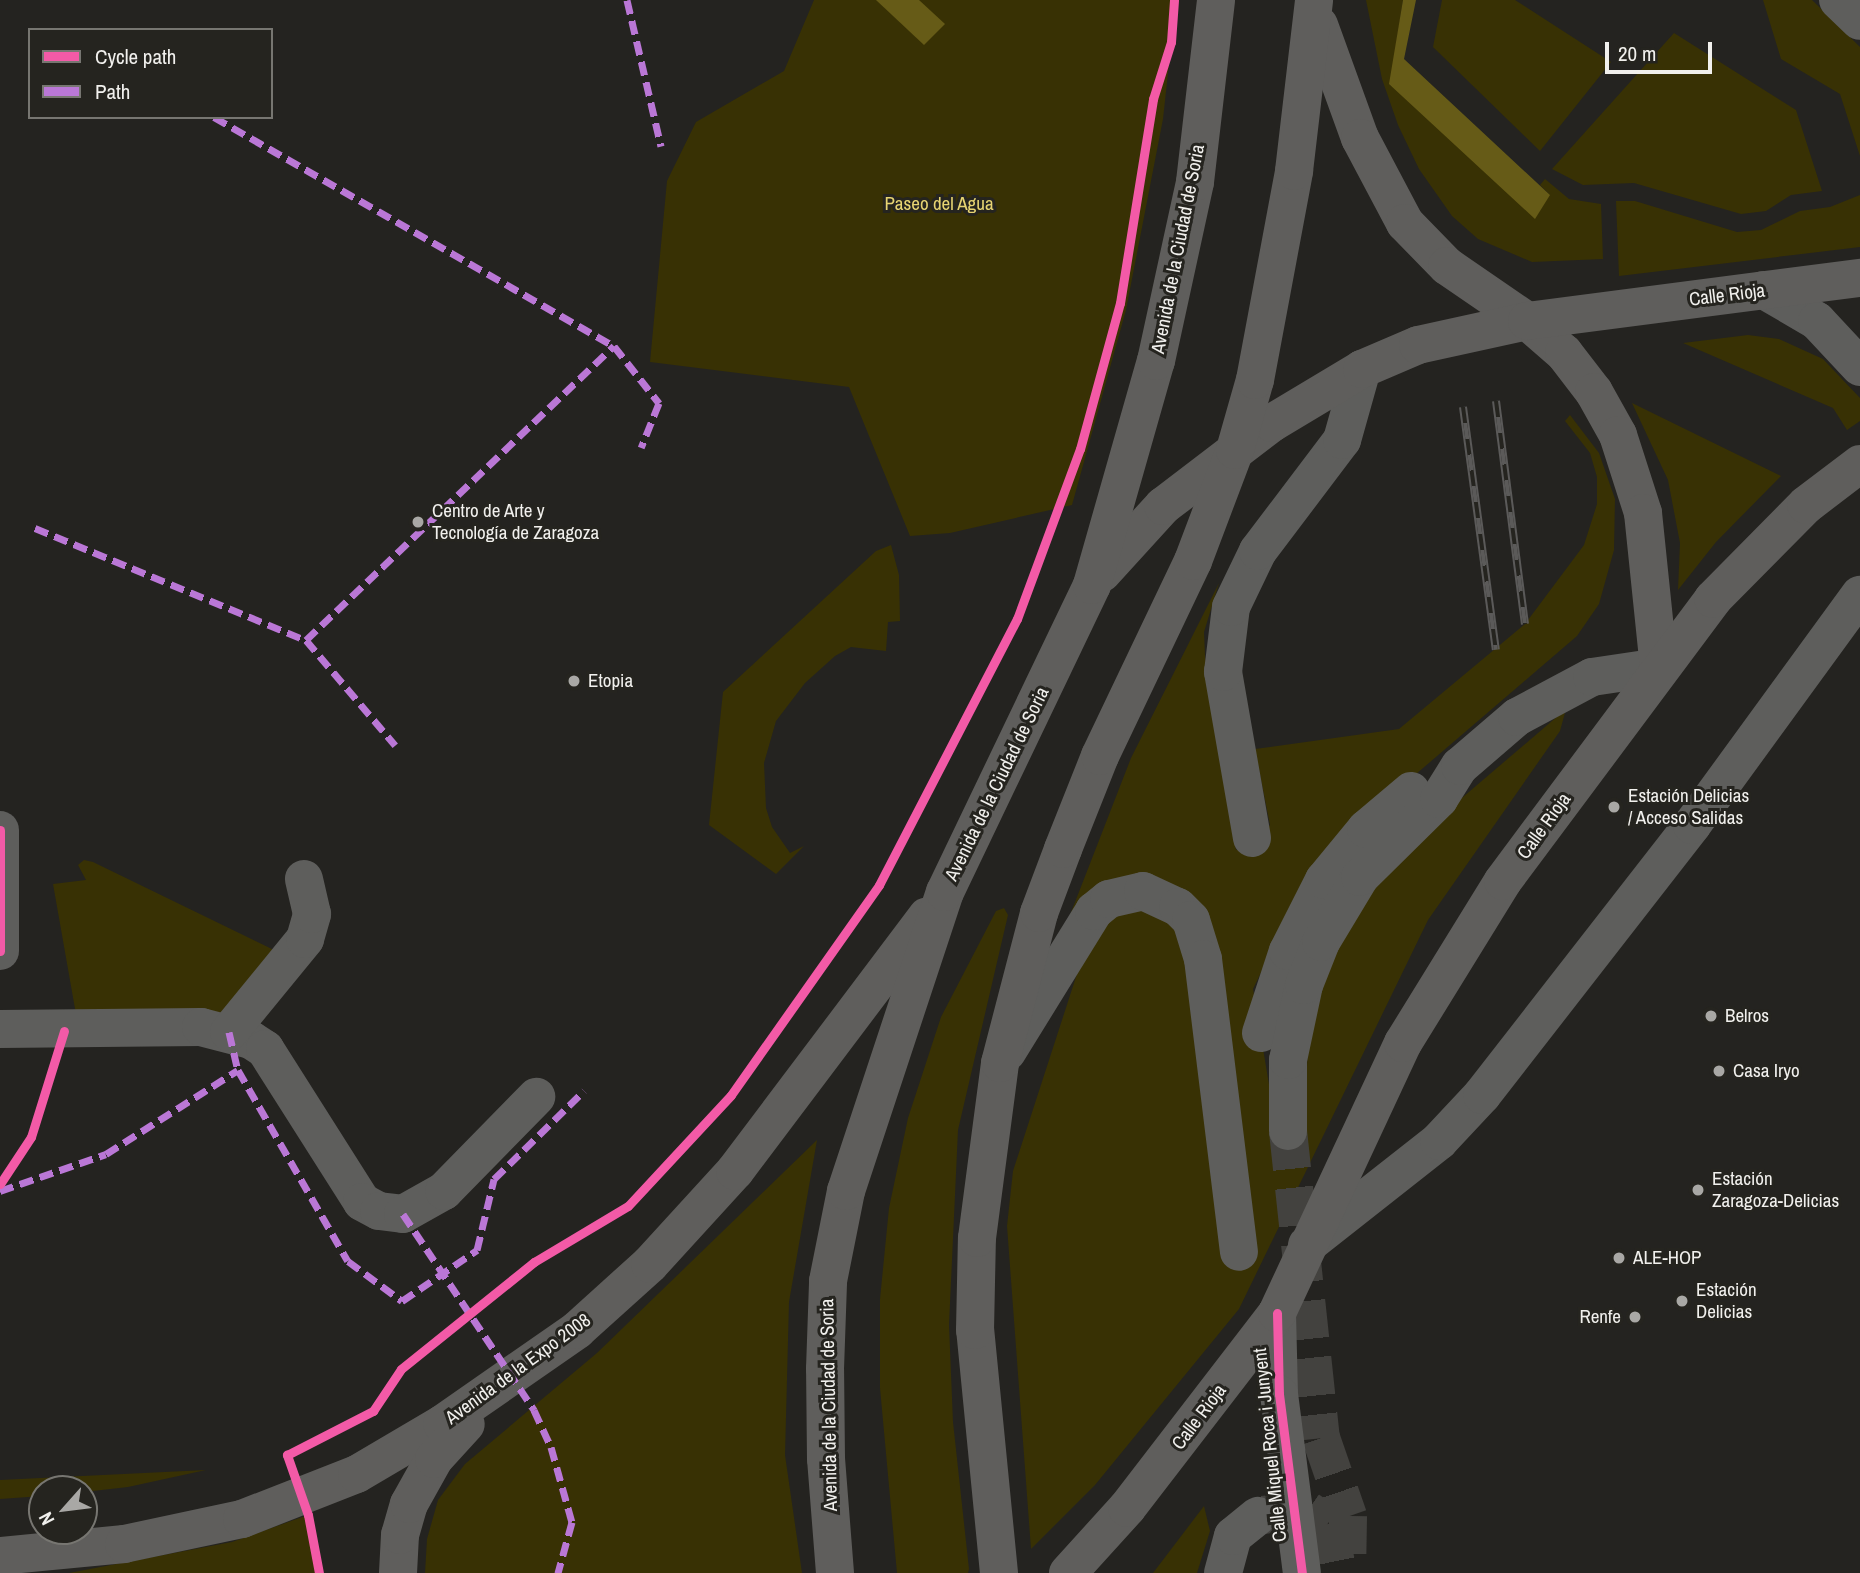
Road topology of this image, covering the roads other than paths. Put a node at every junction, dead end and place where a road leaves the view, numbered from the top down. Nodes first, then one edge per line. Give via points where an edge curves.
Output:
1 (1216, 0) edge
2 (1838, 0) edge
3 (1314, 4) edge
4 (1860, 21) edge
5 (1860, 278) edge
6 (1764, 290) junction
7 (1527, 321) junction
8 (1860, 367) edge
9 (1362, 369) junction
10 (1235, 450) junction
11 (1860, 464) edge
12 (1093, 586) junction
13 (1860, 595) edge
14 (1659, 667) junction
15 (1460, 766) junction
16 (0, 830) edge
17 (1252, 838) dead end
18 (0, 870) edge
19 (304, 879) dead end
20 (945, 892) junction
21 (0, 951) edge
22 (0, 1029) edge
23 (229, 1032) junction
24 (1261, 1033) dead end
25 (1000, 1063) junction
26 (536, 1097) dead end
27 (1288, 1130) tunnel mouth
28 (1307, 1245) junction
29 (1239, 1252) dead end
30 (1277, 1313) junction
31 (447, 1431) junction
32 (1258, 1516) tunnel mouth
33 (0, 1556) edge
34 (398, 1573) edge
35 (835, 1573) edge
36 (999, 1573) edge
37 (1068, 1573) edge
38 (1223, 1573) edge
39 (1302, 1573) edge

1 - 12 main road, Avenida de la Ciudad de Soria via 1195,182
2 - 4 street
3 - 7 main road via 1346,106 1385,191 1425,245 1468,282
3 - 10 main road via 1294,171 1255,380
5 - 6 main road, Calle Rioja
6 - 7 main road, Calle Rioja
6 - 8 street via 1817,321
7 - 9 main road, Calle Rioja via 1418,345
7 - 14 main road via 1581,372 1618,435 1630,466 1649,552
9 - 10 main road, Calle Rioja
9 - 17 street via 1342,440 1258,551 1231,607 1223,672
10 - 12 main road, Calle Rioja via 1132,535
10 - 25 main road via 1193,561 1100,756 1063,849 1033,936
11 - 14 main road, Calle Rioja via 1806,505 1743,566
12 - 20 main road, Avenida de la Ciudad de Soria
13 - 28 street, Calle Rioja via 1692,825 1482,1095 1438,1141
14 - 15 street via 1616,671 1567,686 1517,717
14 - 28 main road, Calle Rioja via 1503,881 1435,985 1368,1112
15 - 24 street via 1426,780 1401,798 1366,829 1324,880 1288,951
15 - 27 street via 1439,799 1360,877 1321,942 1294,1022
16 - 18 street
18 - 21 street
19 - 23 street via 312,914 305,939
20 - 31 main road, Avenida de la Expo 2008 via 735,1171 650,1264 577,1330
20 - 35 main road, Avenida de la Ciudad de Soria via 846,1191 828,1281 825,1459
22 - 23 street via 201,1027
23 - 26 street via 265,1049 346,1180 362,1202 379,1211 403,1214 444,1191
25 - 29 street via 1094,911 1109,899 1143,891 1178,907 1191,920 1203,958
25 - 36 main road via 977,1238 979,1396
28 - 30 main road, Calle Rioja
30 - 37 main road, Calle Rioja via 1128,1508
30 - 39 street, Calle Miquel Roca i Junyent via 1279,1394
31 - 33 main road, Avenida de la Expo 2008 via 357,1474 242,1519 124,1544
31 - 34 main road via 409,1504 400,1535
32 - 38 street via 1233,1536

